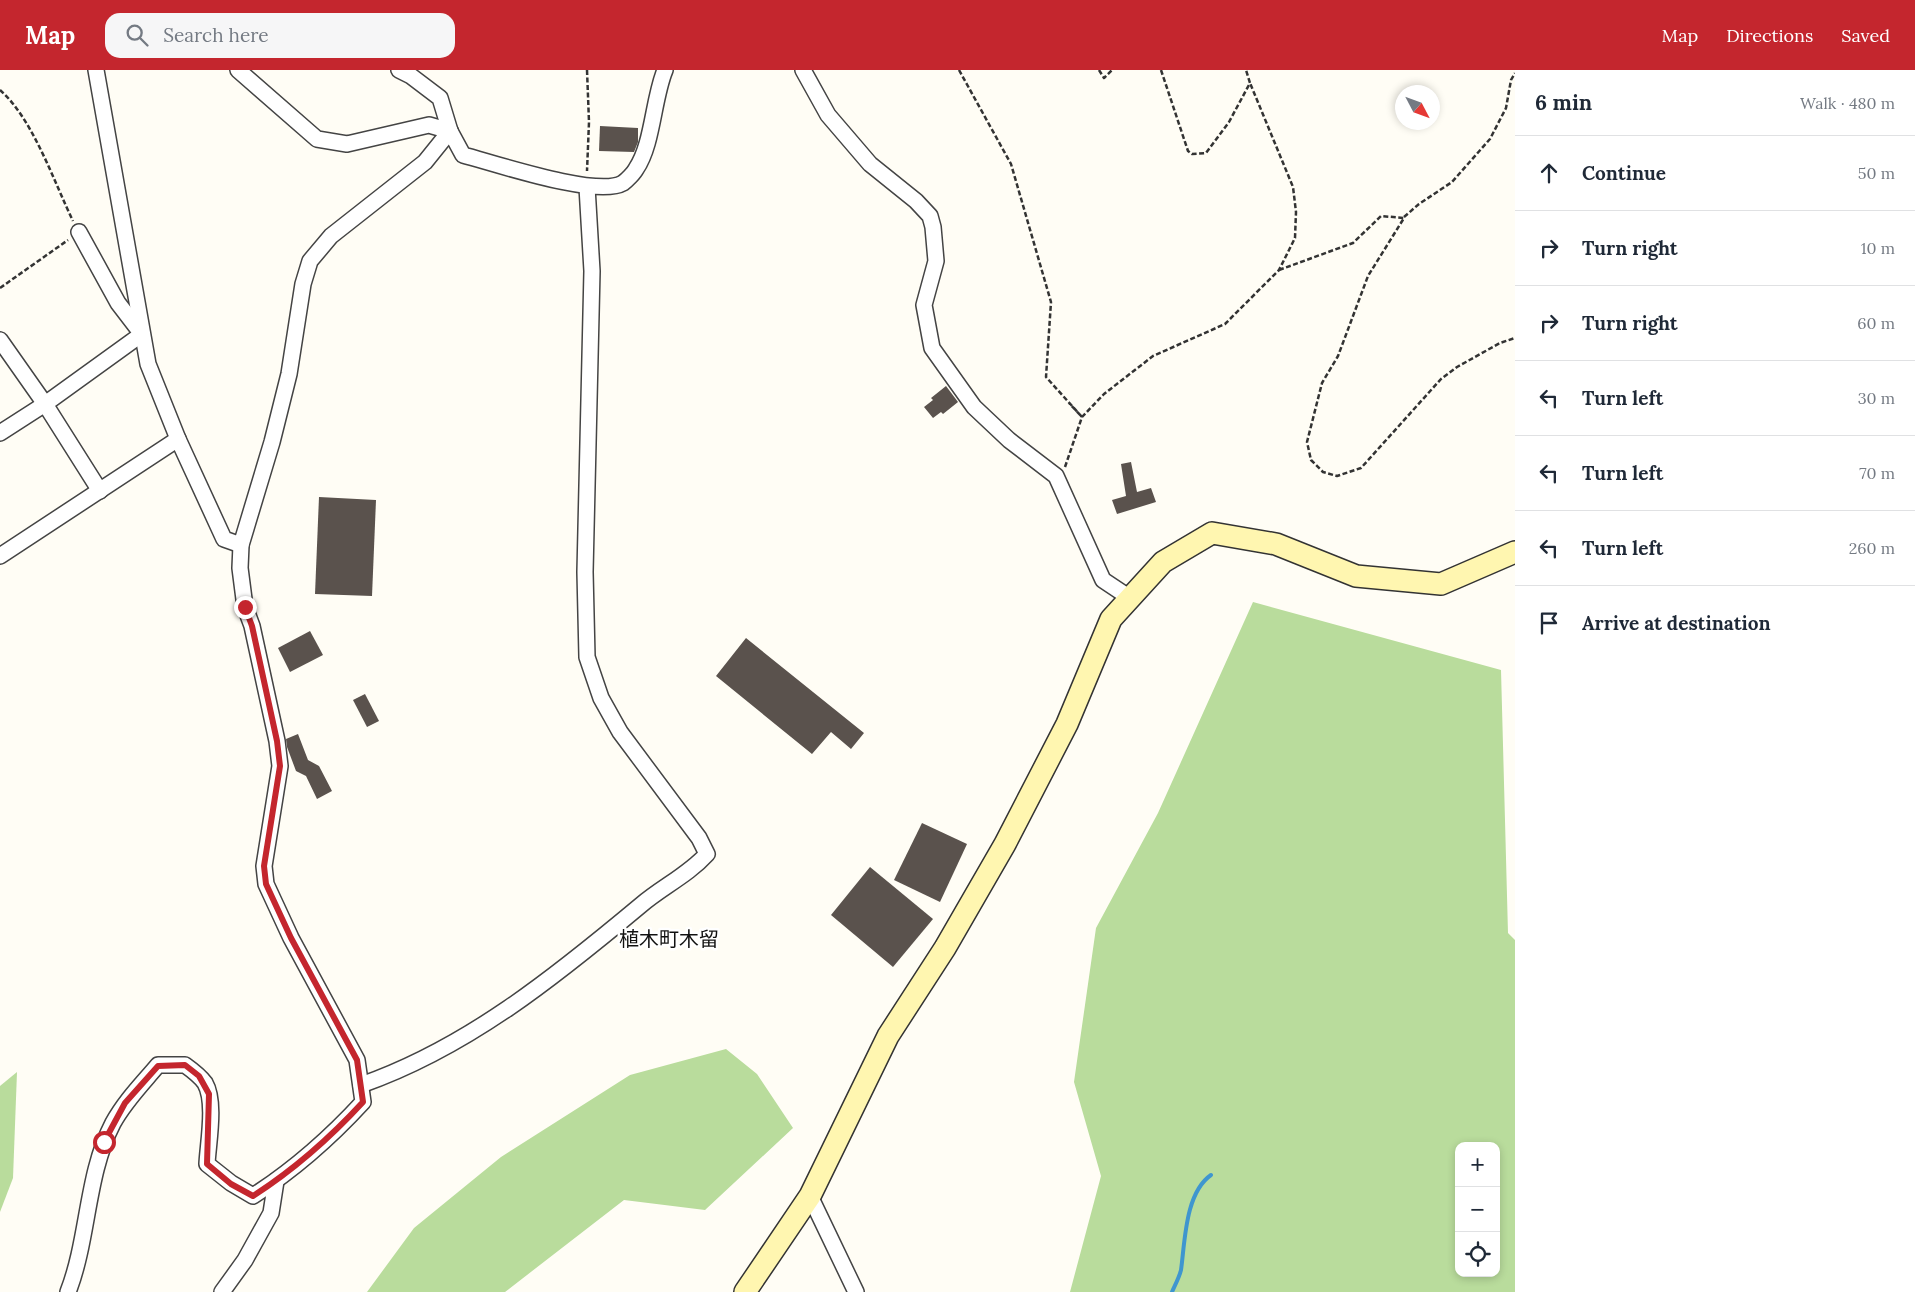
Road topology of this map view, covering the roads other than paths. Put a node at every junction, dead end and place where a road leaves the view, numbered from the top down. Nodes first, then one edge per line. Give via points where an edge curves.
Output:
1 (96, 70) edge
2 (238, 70) edge
3 (399, 70) edge
4 (665, 70) edge
5 (803, 70) edge
6 (450, 131) junction
7 (587, 187) junction
8 (79, 232) road end
9 (142, 334) junction
10 (0, 340) edge
11 (45, 404) junction
12 (0, 433) edge
13 (178, 438) junction
14 (100, 491) junction
15 (241, 545) junction
16 (1515, 552) edge
17 (0, 556) edge
18 (1130, 598) junction
19 (362, 1085) junction
20 (276, 1181) junction
21 (810, 1196) junction
22 (68, 1292) edge
23 (222, 1292) edge
24 (745, 1292) edge
25 (856, 1292) edge

1 - 9 street
2 - 6 street via 317,139 347,144 429,125
3 - 6 street via 440,98
4 - 7 street via 636,169 622,183
5 - 18 street via 828,115 870,164 930,216 936,261 924,305 932,348 974,407 1009,440 1056,476 1103,580
6 - 7 street via 463,155
6 - 15 street via 425,162 331,236 310,261 303,284 289,374
7 - 19 street via 592,271 585,572 587,658 601,698 620,732 699,838 707,854 697,865 486,1024 401,1071
8 - 9 street via 118,303
9 - 11 street
9 - 13 street via 148,364
10 - 11 street
11 - 12 street
11 - 14 street
13 - 14 street
13 - 15 street via 224,539
14 - 17 street
15 - 19 street via 245,607 252,626 280,766 264,866 266,884 291,938 357,1060
16 - 18 street via 1441,584 1356,576 1276,544 1212,533 1163,562
18 - 21 street via 1111,619 1067,724 1014,827 946,948 888,1036
19 - 20 street via 363,1102 330,1138
20 - 22 street via 253,1196 231,1184 207,1164 210,1108 205,1083 185,1065 158,1066 125,1103 104,1142 92,1188 86,1230
20 - 23 street via 271,1213 245,1260
21 - 24 street
21 - 25 street

